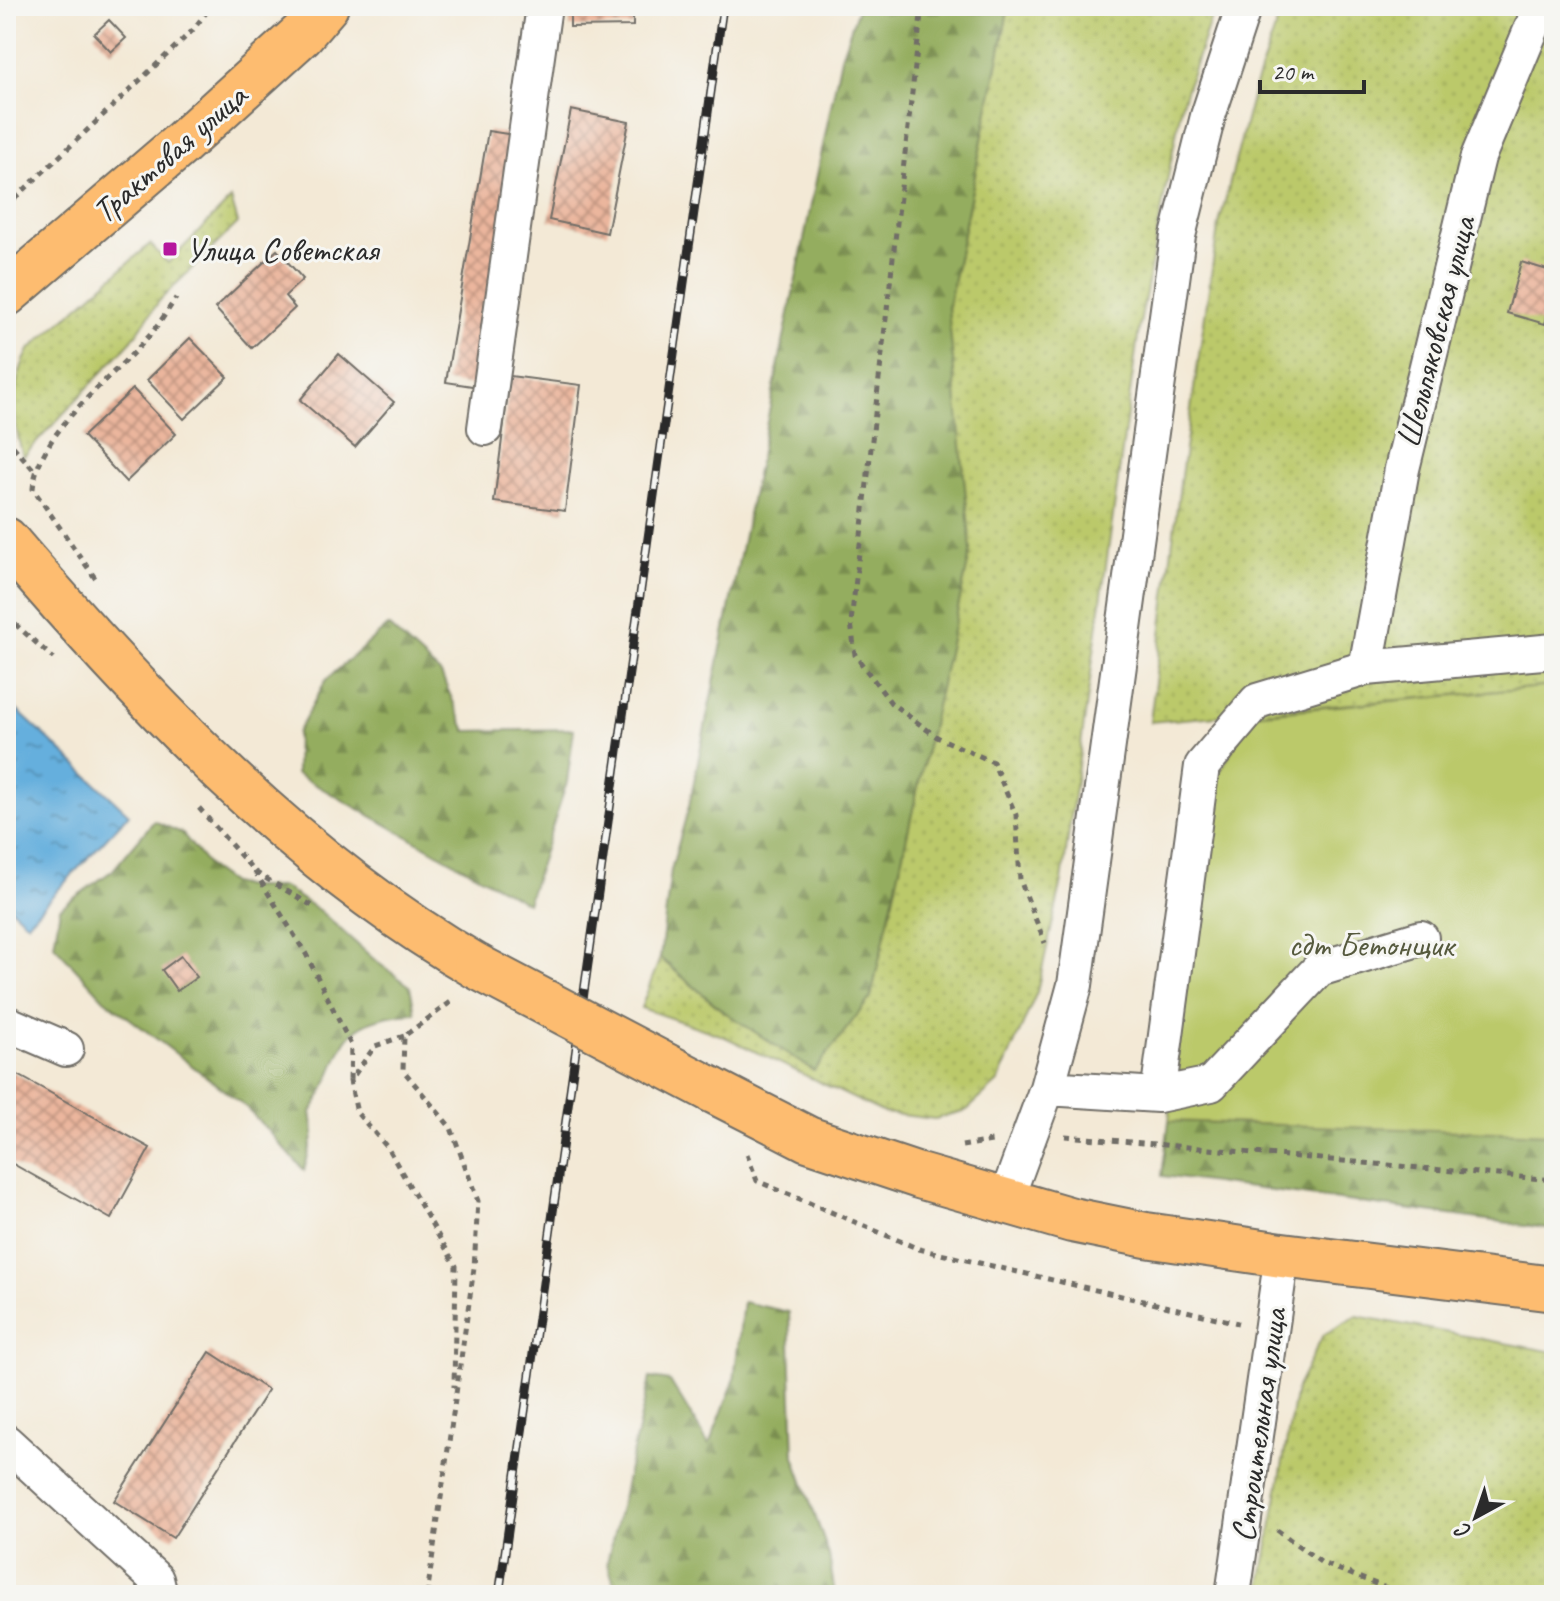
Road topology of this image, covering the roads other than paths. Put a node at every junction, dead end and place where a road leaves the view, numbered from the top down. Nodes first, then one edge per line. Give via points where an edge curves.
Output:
1 (326, 6) edge
2 (544, 6) edge
3 (1244, 6) edge
4 (1541, 6) edge
5 (10, 297) edge
6 (485, 428) dead end
7 (19, 498) edge
8 (6, 540) edge
9 (6, 560) edge
10 (47, 588) junction
11 (1554, 651) edge
12 (1366, 668) junction
13 (1421, 938) dead end
14 (6, 1023) edge
15 (66, 1049) dead end
16 (1047, 1088) junction
17 (1158, 1095) junction
18 (1005, 1202) junction
19 (1282, 1255) junction
20 (1554, 1289) edge
21 (6, 1442) edge
22 (160, 1595) edge
23 (1233, 1595) edge

1 - 5 main road, Трактовая улица via 302,34
2 - 6 street
3 - 16 street via 1208,116 1178,236 1075,985
4 - 12 street, Шельпяковская улица via 1478,157 1402,469
7 - 10 main road
8 - 10 main road
9 - 10 main road
10 - 18 main road, bridge via 206,757 325,860 428,937 462,976 808,1139
11 - 12 street
12 - 17 street via 1257,701 1202,766
13 - 17 street via 1319,969 1211,1084
14 - 15 street
16 - 17 street
16 - 18 street
18 - 19 main road via 1146,1235
19 - 20 main road
19 - 23 street, Строительная улица
21 - 22 street via 156,1579

